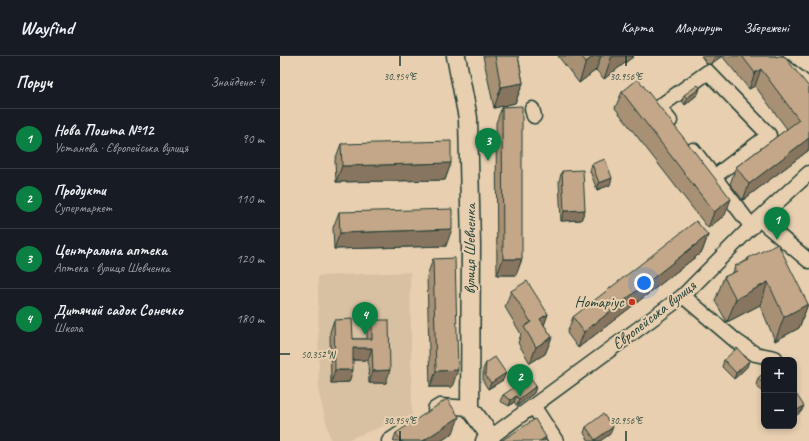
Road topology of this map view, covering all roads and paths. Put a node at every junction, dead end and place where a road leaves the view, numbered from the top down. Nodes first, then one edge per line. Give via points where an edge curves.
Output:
1 (456, 56) edge
2 (771, 56) edge
3 (809, 86) edge
4 (677, 130) edge
5 (687, 142) edge
6 (809, 173) edge
7 (714, 176) junction
8 (755, 223) junction
9 (809, 261) edge
10 (683, 296) junction
11 (770, 357) edge
12 (534, 407) junction
13 (470, 408) junction
14 (488, 439) edge
15 (556, 440) edge
16 (389, 441) edge

1 - 13 main road, вулиця Шевченка via 468,118 471,246
2 - 3 street
4 - 7 street via 659,107 708,72 769,135
5 - 7 street
6 - 8 street, Європейська вулиця
7 - 8 street
8 - 9 street
8 - 10 street, Європейська вулиця
10 - 11 street via 736,341 755,354
10 - 12 street, Європейська вулиця
12 - 14 street, Європейська вулиця
12 - 15 street
13 - 14 main road
13 - 16 street via 440,406

